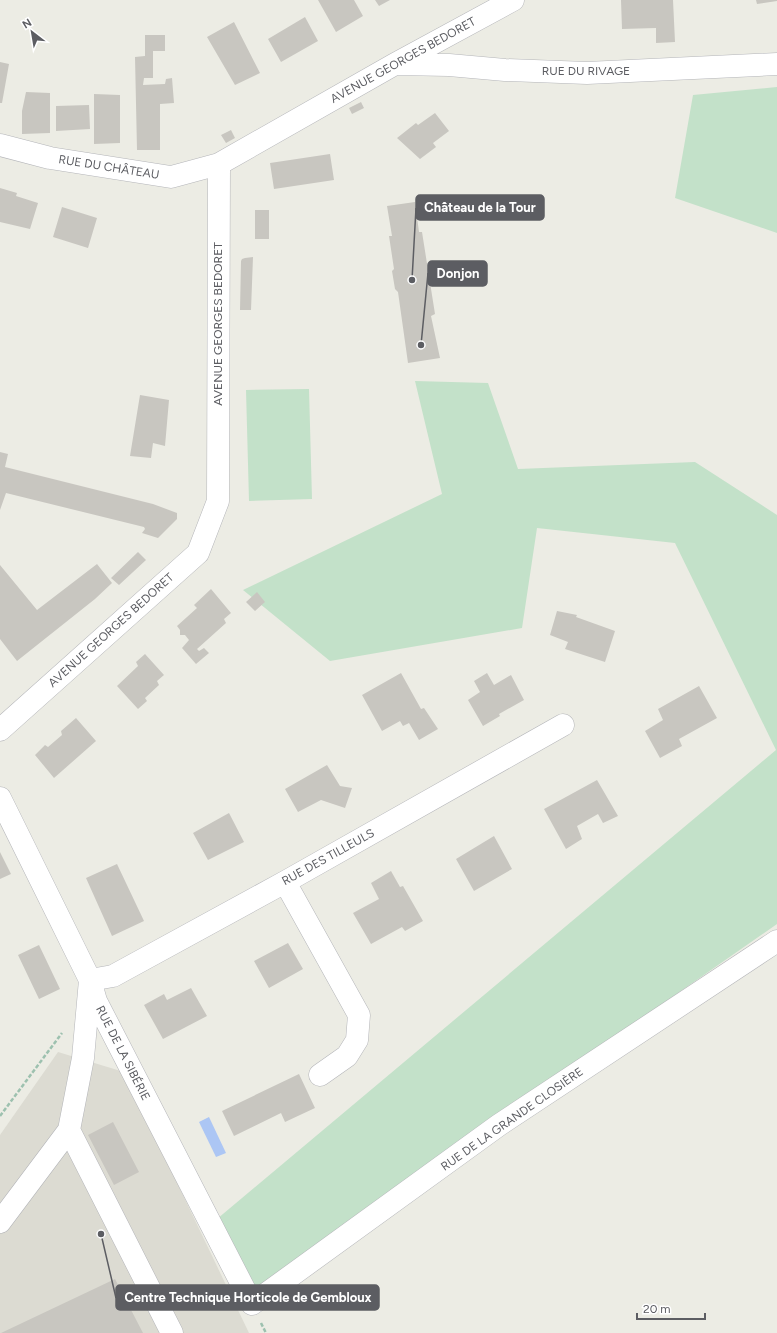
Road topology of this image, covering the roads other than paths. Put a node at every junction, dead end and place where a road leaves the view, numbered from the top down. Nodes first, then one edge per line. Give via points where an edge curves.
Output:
1 (514, 0) edge
2 (395, 64) junction
3 (777, 64) edge
4 (0, 145) edge
5 (219, 164) junction
6 (563, 725) dead end
7 (0, 730) edge
8 (0, 798) edge
9 (285, 882) junction
10 (777, 941) edge
11 (90, 980) junction
12 (320, 1075) dead end
13 (69, 1130) junction
14 (0, 1222) edge
15 (252, 1304) joint
16 (172, 1333) edge

1 - 2 street, AVENUE GEORGES BEDORET
2 - 3 street, RUE DU RIVAGE via 587,72
2 - 5 street, AVENUE GEORGES BEDORET
4 - 5 street, RUE DU CHÂTEAU via 50,158 171,177
5 - 7 street, AVENUE GEORGES BEDORET via 218,501 198,553
6 - 9 street, RUE DES TILLEULS
8 - 11 street, RUE DE LA SIBÉRIE
9 - 11 street, RUE DES TILLEULS via 113,976
9 - 12 street via 359,1015 357,1040 347,1056
10 - 15 street, RUE DE LA GRANDE CLOSIÈRE via 500,1125
11 - 13 street via 83,1058
11 - 15 street, RUE DE LA SIBÉRIE via 96,1001
13 - 14 street
13 - 16 street

